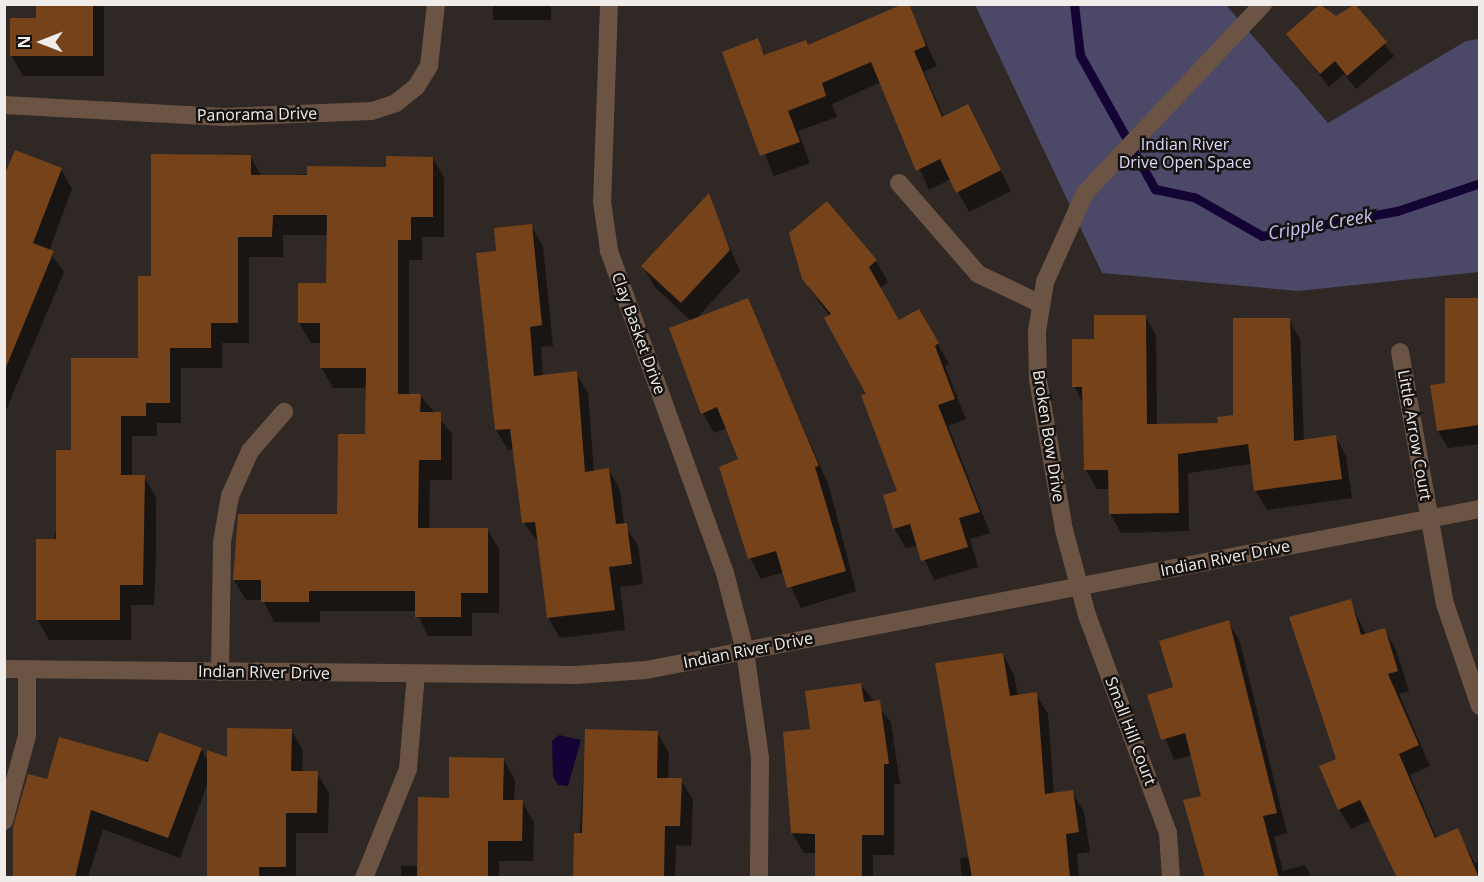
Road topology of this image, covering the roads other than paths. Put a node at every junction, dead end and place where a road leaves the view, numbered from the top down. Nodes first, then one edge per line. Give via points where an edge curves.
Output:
1 (436, 4) edge
2 (609, 4) edge
3 (1263, 4) edge
4 (4, 105) edge
5 (899, 183) dead end
6 (1041, 304) junction
7 (1400, 352) dead end
8 (284, 412) dead end
9 (1479, 509) edge
10 (1429, 519) junction
11 (1078, 586) junction
12 (745, 651) junction
13 (4, 669) edge
14 (27, 669) junction
15 (220, 672) junction
16 (416, 674) junction
17 (1479, 706) edge
18 (4, 821) edge
19 (364, 878) edge
20 (759, 878) edge
21 (1172, 878) edge

1 - 4 street, Panorama Drive via 429,66 409,92 372,111 224,117
2 - 12 street, Clay Basket Drive via 602,201 609,251 725,573
3 - 6 street, Broken Bow Drive via 1098,177 1062,236
5 - 6 street via 978,274
6 - 11 street, Broken Bow Drive via 1038,380
7 - 10 street, Little Arrow Court
8 - 15 street via 250,451 230,496 222,542
9 - 10 street, Indian River Drive
10 - 11 street, Indian River Drive
10 - 17 street, Little Arrow Court via 1445,604
11 - 12 street, Indian River Drive
11 - 21 street, Small Hill Court via 1163,817
12 - 16 street, Indian River Drive via 646,670 576,675
12 - 20 street, Clay Basket Drive via 760,758
13 - 14 street, Indian River Drive
14 - 15 street, Indian River Drive
14 - 18 street via 27,736
15 - 16 street, Indian River Drive
16 - 19 street via 408,769

